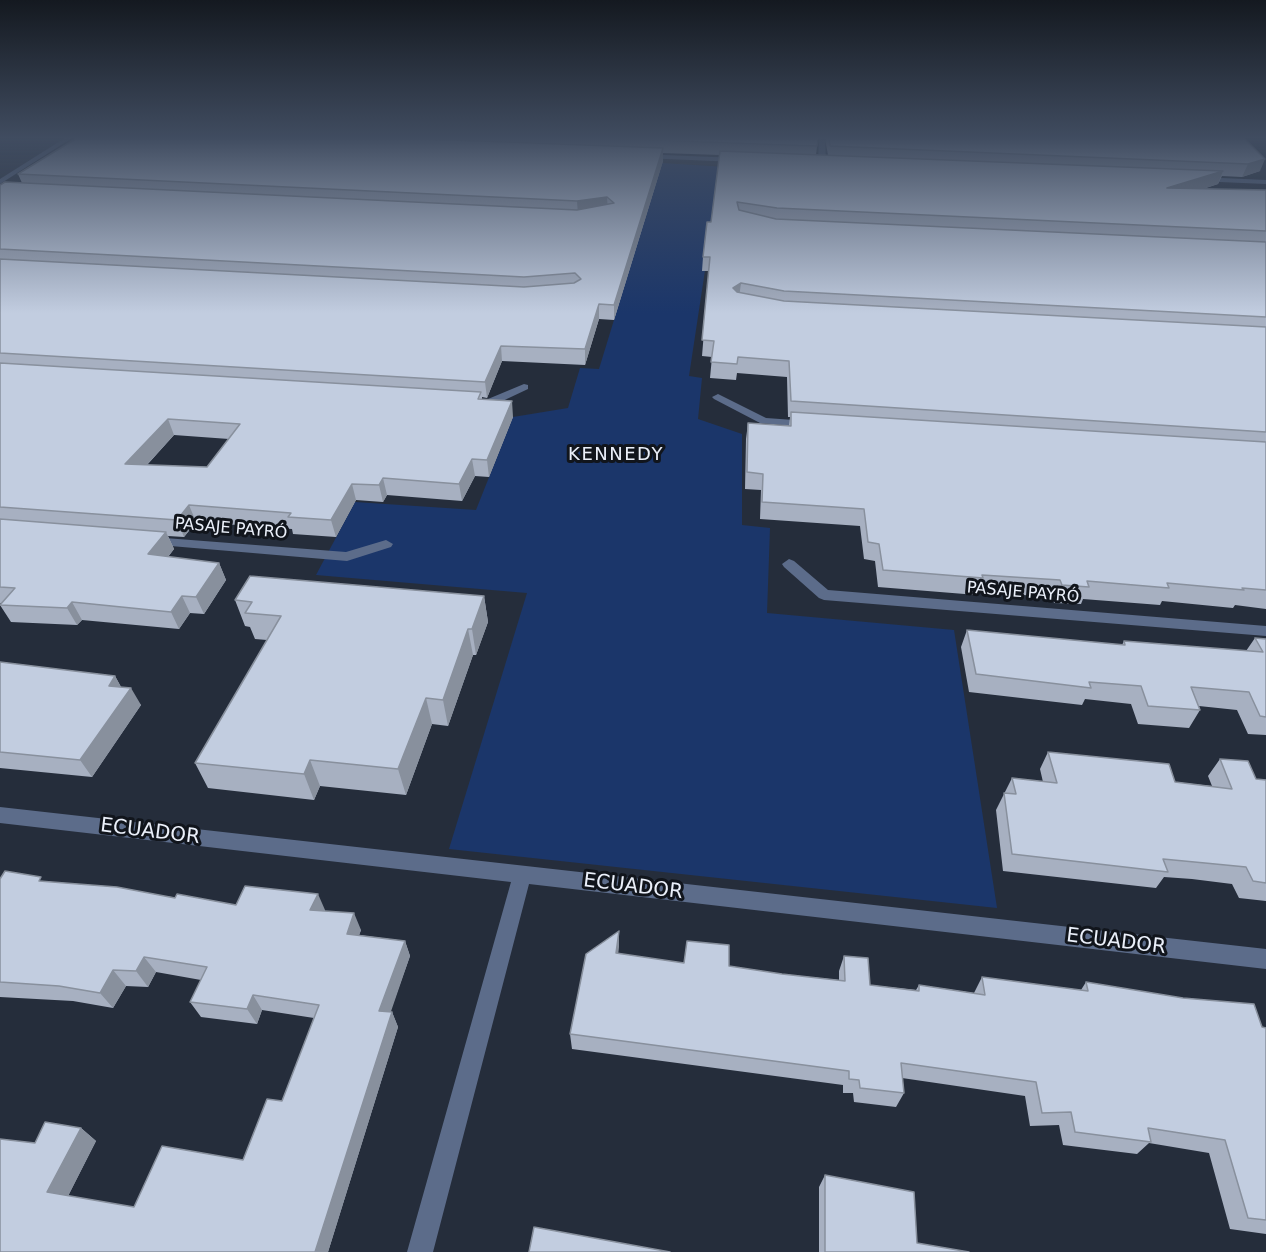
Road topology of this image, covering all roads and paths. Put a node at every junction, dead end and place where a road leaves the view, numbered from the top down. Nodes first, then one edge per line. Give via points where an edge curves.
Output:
1 (524, 387) dead end
2 (718, 398) dead end
3 (466, 401) edge
4 (824, 425) edge
5 (139, 540) edge
6 (387, 544) dead end
7 (789, 564) dead end
8 (1266, 631) edge
9 (0, 815) edge
10 (522, 875) junction
11 (1266, 960) edge
12 (420, 1252) edge

1 - 3 street via 490,403
2 - 4 street via 764,421
5 - 6 street, PASAJE PAYRÓ via 347,557
7 - 8 street, PASAJE PAYRÓ via 824,595
9 - 10 street, ECUADOR
10 - 11 street, ECUADOR
10 - 12 street

